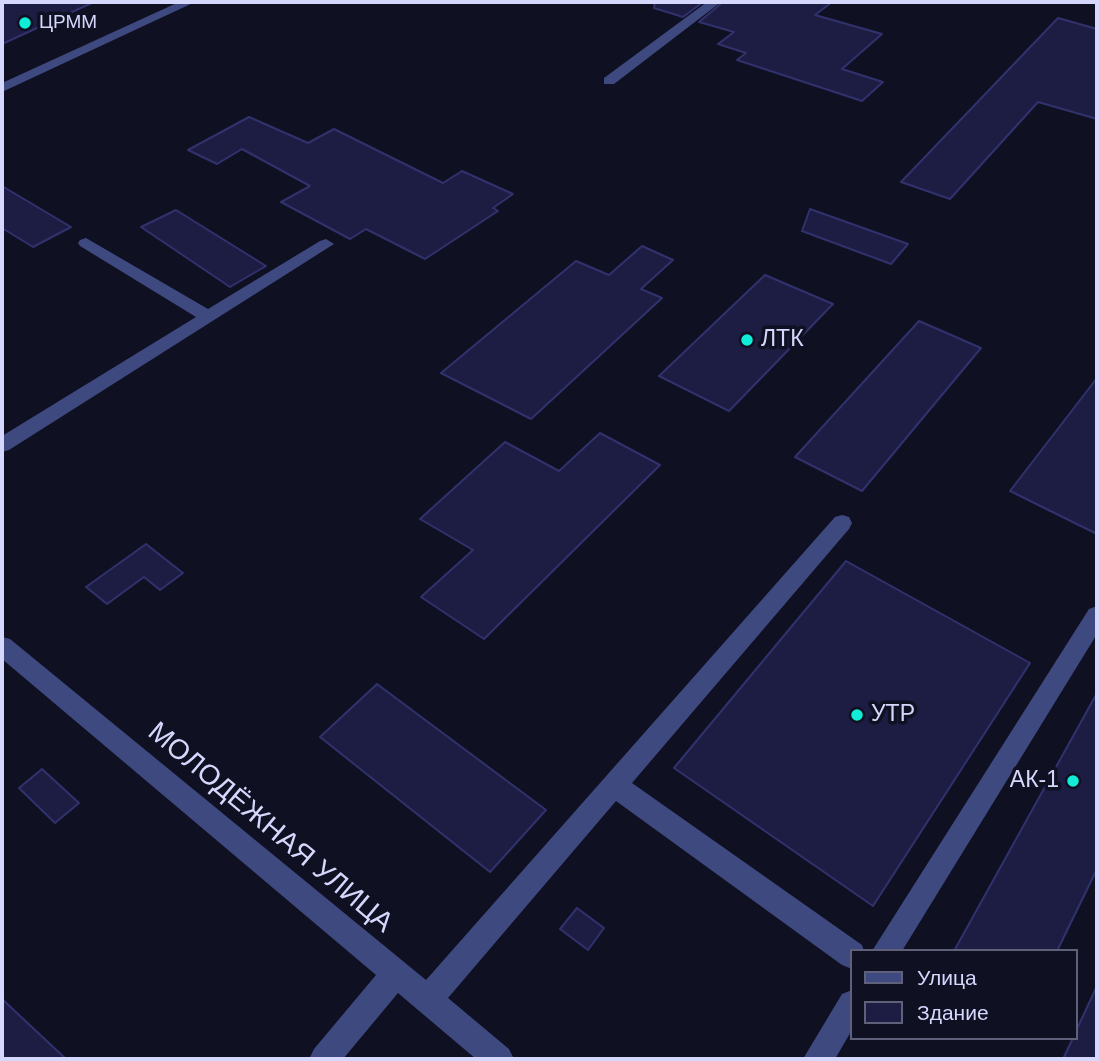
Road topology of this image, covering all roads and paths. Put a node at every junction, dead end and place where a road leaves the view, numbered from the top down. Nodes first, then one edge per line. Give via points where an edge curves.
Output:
1 (189, 2) edge
2 (715, 2) edge
3 (609, 81) dead end
4 (2, 88) edge
5 (86, 243) dead end
6 (326, 244) dead end
7 (208, 317) junction
8 (2, 445) edge
9 (842, 523) dead end
10 (1097, 615) edge
11 (2, 646) edge
12 (614, 785) junction
13 (887, 949) edge
14 (850, 954) edge
15 (396, 974) junction
16 (428, 1000) junction
17 (850, 1007) edge
18 (324, 1059) edge
19 (499, 1059) edge
20 (818, 1059) edge

1 - 4 street
2 - 3 street
5 - 7 street
6 - 7 street
7 - 8 street
9 - 12 street
10 - 13 street
11 - 15 street, МОЛОДЁЖНАЯ УЛИЦА
12 - 14 street
12 - 16 street
15 - 16 street, МОЛОДЁЖНАЯ УЛИЦА
15 - 18 street
16 - 19 street, МОЛОДЁЖНАЯ УЛИЦА
17 - 20 street

